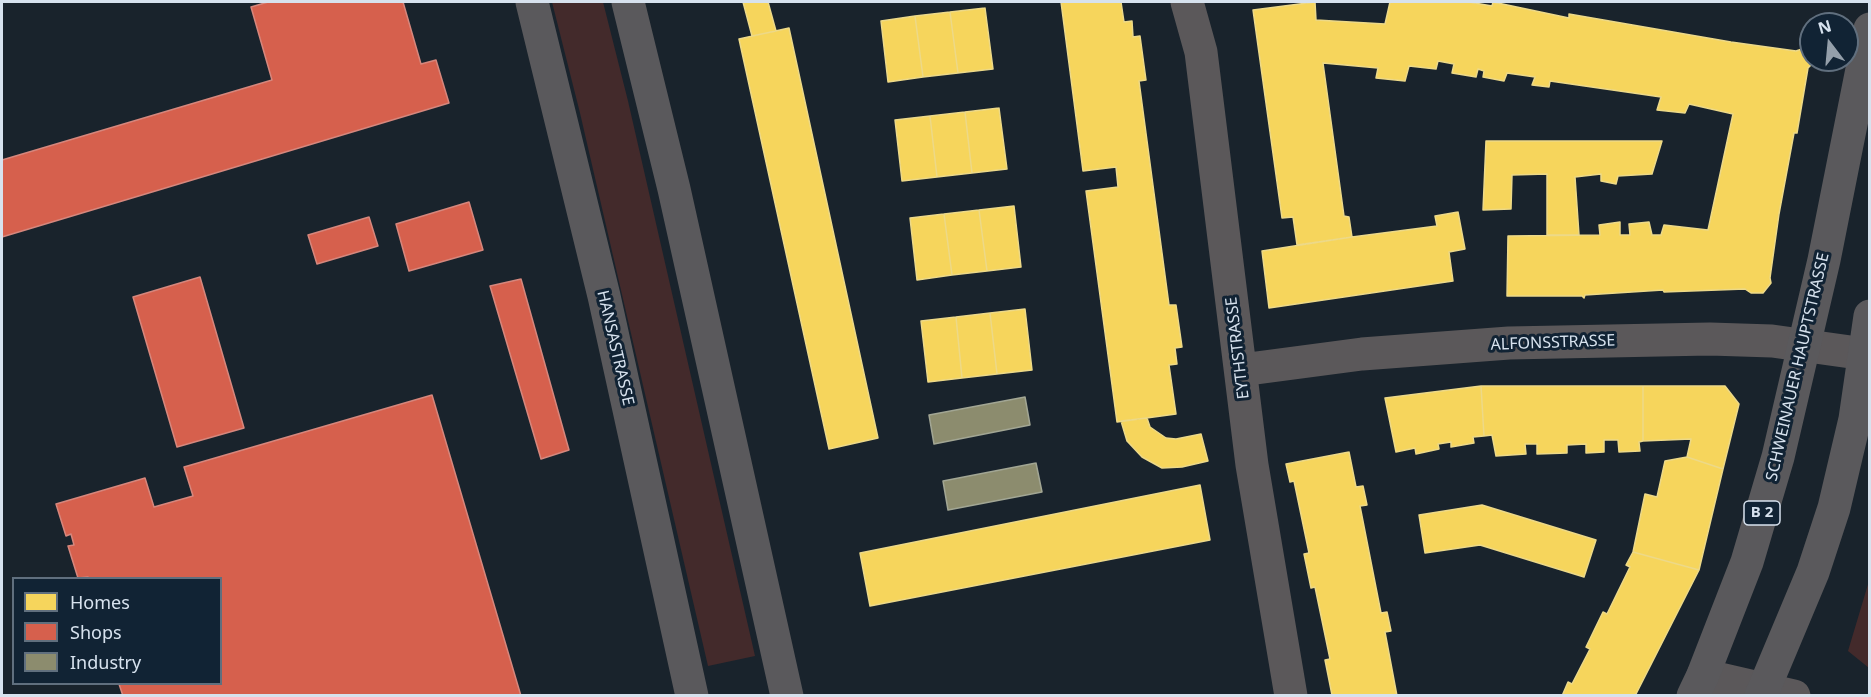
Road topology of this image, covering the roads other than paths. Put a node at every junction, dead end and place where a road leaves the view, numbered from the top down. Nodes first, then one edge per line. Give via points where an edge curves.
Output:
1 (532, 2) edge
2 (628, 2) edge
3 (1187, 2) edge
4 (1869, 29) edge
5 (1869, 316) edge
6 (1805, 346) junction
7 (1865, 354) junction
8 (1241, 370) junction
9 (1705, 689) edge
10 (1773, 693) edge
11 (692, 696) edge
12 (787, 696) edge
13 (1291, 696) edge

1 - 11 main road, HANSASTRASSE via 604,296
2 - 12 main road via 679,211
3 - 8 street, EYTHSTRASSE via 1201,52
4 - 6 main road, SCHWEINAUER HAUPTSTRASSE / B 2
5 - 7 main road
6 - 7 street, ALFONSSTRASSE
6 - 8 street, ALFONSSTRASSE via 1710,339 1509,343 1362,354
6 - 9 main road, SCHWEINAUER HAUPTSTRASSE / B 2 via 1767,499
7 - 10 main road via 1855,419 1834,508
8 - 13 street, EYTHSTRASSE via 1252,465
9 - 10 street

